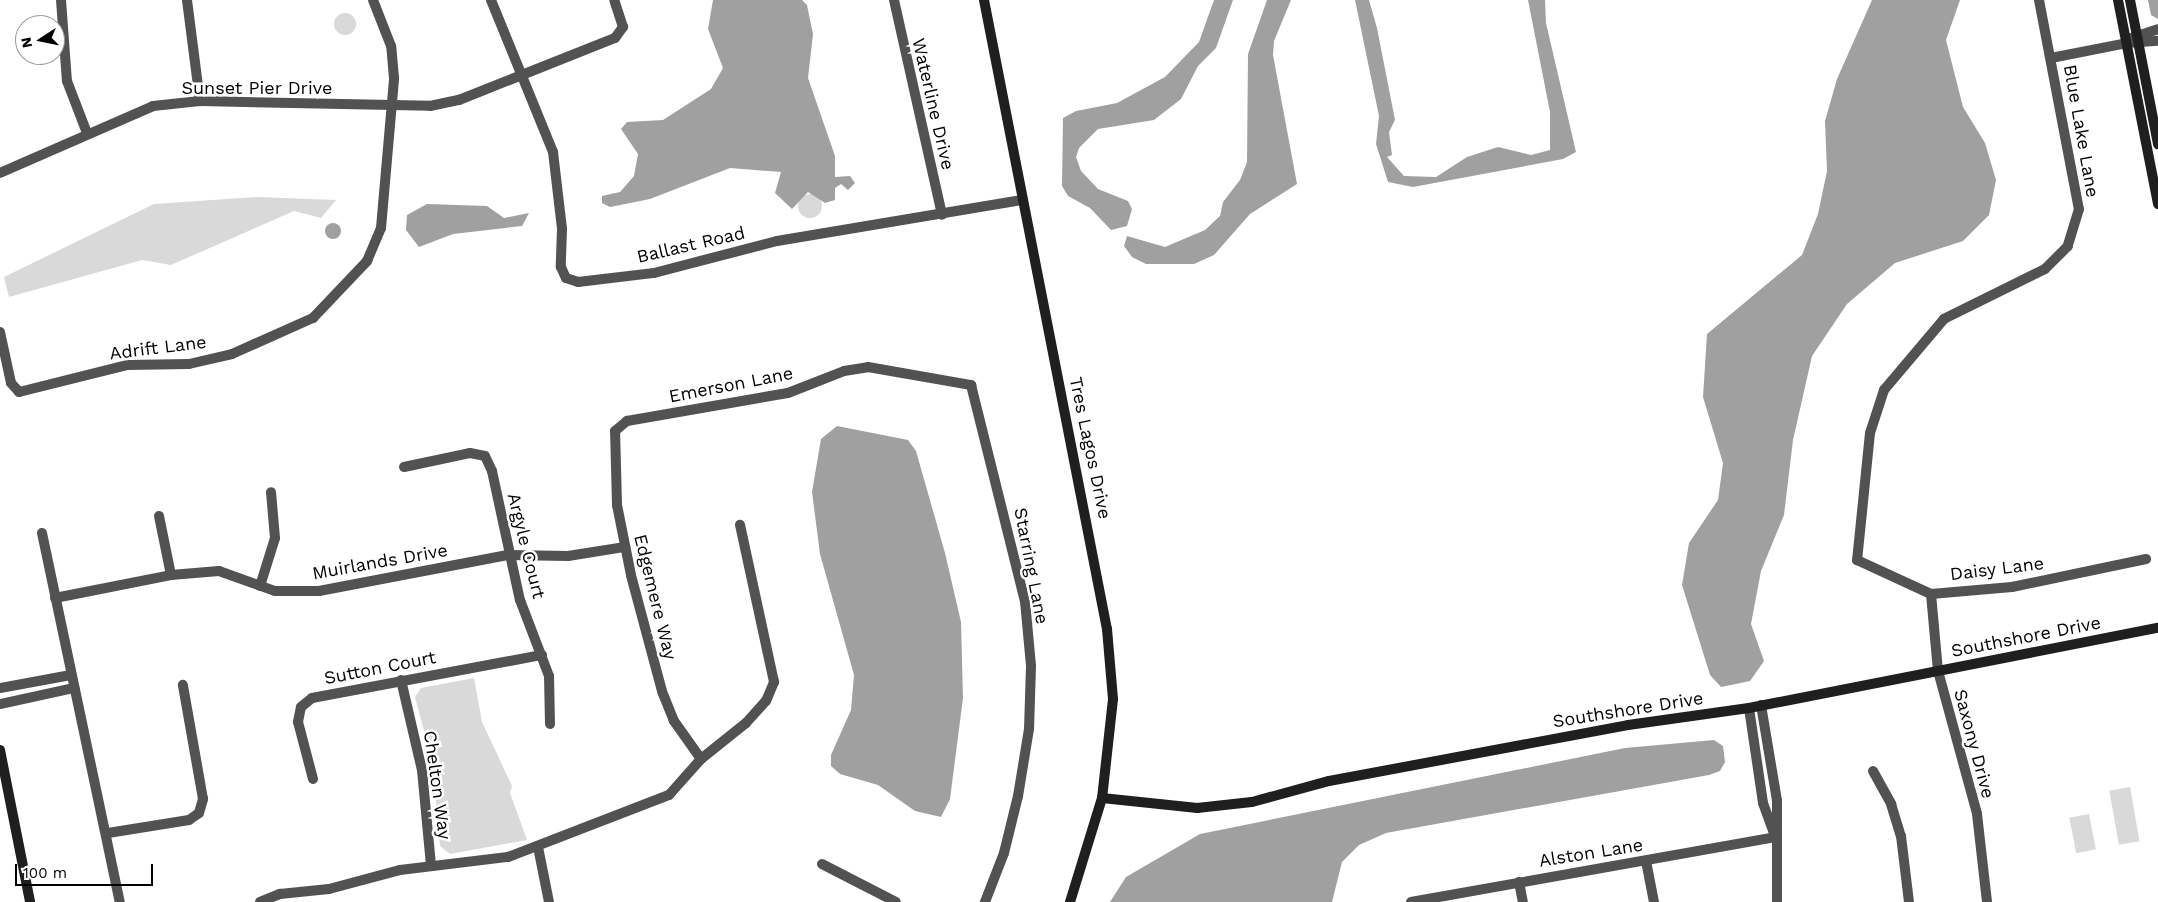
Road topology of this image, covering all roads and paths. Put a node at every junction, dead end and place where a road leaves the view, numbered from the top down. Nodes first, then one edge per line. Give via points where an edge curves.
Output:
1 (61, 0) edge
2 (187, 0) edge
3 (373, 0) edge
4 (491, 0) edge
5 (614, 0) edge
6 (894, 0) edge
7 (984, 0) edge
8 (2039, 0) edge
9 (2118, 0) edge
10 (2130, 0) edge
11 (2158, 29) edge
12 (2136, 34) junction
13 (2158, 41) edge
14 (2127, 42) junction
15 (2139, 45) junction
16 (2051, 58) junction
17 (524, 76) junction
18 (200, 102) junction
19 (393, 106) junction
20 (87, 133) junction
21 (2158, 144) edge
22 (0, 173) edge
23 (1022, 200) junction
24 (2158, 204) edge
25 (942, 214) junction
26 (0, 332) edge
27 (972, 385) joint
28 (615, 431) joint
29 (404, 467) dead end
30 (271, 492) dead end
31 (159, 516) dead end
32 (740, 524) dead end
33 (42, 533) dead end
34 (625, 547) junction
35 (508, 555) junction
36 (2146, 559) dead end
37 (1857, 560) joint
38 (171, 575) junction
39 (260, 586) junction
40 (1931, 594) junction
41 (55, 598) junction
42 (2158, 628) edge
43 (542, 655) junction
44 (1938, 671) junction
45 (71, 675) junction
46 (401, 680) junction
47 (26, 684) junction
48 (183, 685) dead end
49 (0, 688) edge
50 (74, 688) junction
51 (29, 698) junction
52 (0, 704) edge
53 (1761, 705) junction
54 (1748, 708) junction
55 (550, 724) dead end
56 (0, 750) edge
57 (701, 759) junction
58 (1873, 771) dead end
59 (313, 779) dead end
60 (1775, 788) junction
61 (1762, 790) junction
62 (1102, 798) junction
63 (108, 834) junction
64 (1775, 837) junction
65 (538, 847) junction
66 (1646, 861) junction
67 (822, 864) dead end
68 (431, 866) junction
69 (1518, 882) junction
70 (30, 902) edge
71 (120, 902) edge
72 (260, 902) edge
73 (549, 902) edge
74 (896, 902) edge
75 (986, 902) edge
76 (1070, 902) edge
77 (1411, 902) edge
78 (1522, 902) edge
79 (1654, 902) edge
80 (1777, 902) edge
81 (1909, 902) edge
82 (1987, 902) edge

1 - 20 street via 67,81
2 - 18 street
3 - 19 street, Adrift Lane via 390,46
4 - 17 street, Ballast Road
5 - 17 street via 623,27 615,38
6 - 25 street, Waterline Drive
7 - 23 street, Tres Lagos Drive
8 - 16 street, Blue Lake Lane
9 - 14 street
10 - 12 street
11 - 12 street
12 - 14 street
12 - 15 street
13 - 15 street
14 - 15 street
14 - 16 street
14 - 24 street
15 - 21 street
16 - 37 street, Blue Lake Lane via 2080,210 2068,246 2045,268 1944,319 1884,390 1870,433
17 - 19 street, Sunset Pier Drive via 459,100
17 - 25 street, Ballast Road via 553,152 562,228 561,267 566,278 578,282 654,273 777,241
18 - 19 street, Sunset Pier Drive
18 - 20 street, Sunset Pier Drive via 153,106
19 - 26 street, Adrift Lane via 381,228 367,261 312,318 232,354 189,364 127,366 25,391 11,383
20 - 22 street, Sunset Pier Drive
23 - 25 street, Ballast Road
23 - 62 street, Tres Lagos Drive via 1107,628 1113,699
27 - 28 street, Emerson Lane via 868,367 844,371 788,393 627,421
27 - 75 street, Starring Lane via 1025,602 1031,666 1029,730 1018,796
28 - 34 street, Edgemere Way via 617,505
29 - 35 street, Argyle Court via 470,453 485,456 492,471
30 - 39 street via 275,538
31 - 38 street
32 - 57 street via 774,682 766,701 746,723
33 - 41 street
34 - 35 street, Muirlands Drive via 568,556
34 - 57 street, Edgemere Way via 662,691 674,721
35 - 39 street, Muirlands Drive via 319,591 275,591
35 - 43 street, Argyle Court
36 - 40 street, Daisy Lane via 2012,587
37 - 40 street, Daisy Lane
38 - 39 street, Muirlands Drive via 218,571
38 - 41 street, Muirlands Drive
40 - 44 street, Saxony Drive
41 - 45 street
42 - 44 street, Southshore Drive
43 - 46 street, Sutton Court
43 - 55 street, Argyle Court via 549,676
44 - 53 street, Southshore Drive
44 - 82 street, Saxony Drive via 1956,751 1977,814
45 - 47 street
45 - 50 street
46 - 59 street, Sutton Court via 312,698 301,707 298,722
46 - 68 street, Chelton Way via 422,770
47 - 49 street
47 - 51 street
48 - 63 street via 202,799 199,813 189,820
50 - 51 street
50 - 63 street
51 - 52 street
53 - 54 street, Southshore Drive
53 - 60 street
54 - 61 street
54 - 62 street, Southshore Drive via 1628,725 1329,780 1252,802 1197,808
56 - 70 street
57 - 65 street via 669,795
58 - 81 street via 1891,804 1901,836
60 - 61 street
60 - 64 street
61 - 64 street
62 - 76 street, Tres Lagos Drive
63 - 71 street
64 - 66 street, Alston Lane
64 - 80 street
65 - 68 street via 508,856
65 - 73 street
66 - 69 street, Alston Lane
66 - 79 street
67 - 74 street
68 - 72 street via 328,889 280,894
69 - 77 street, Alston Lane
69 - 78 street

